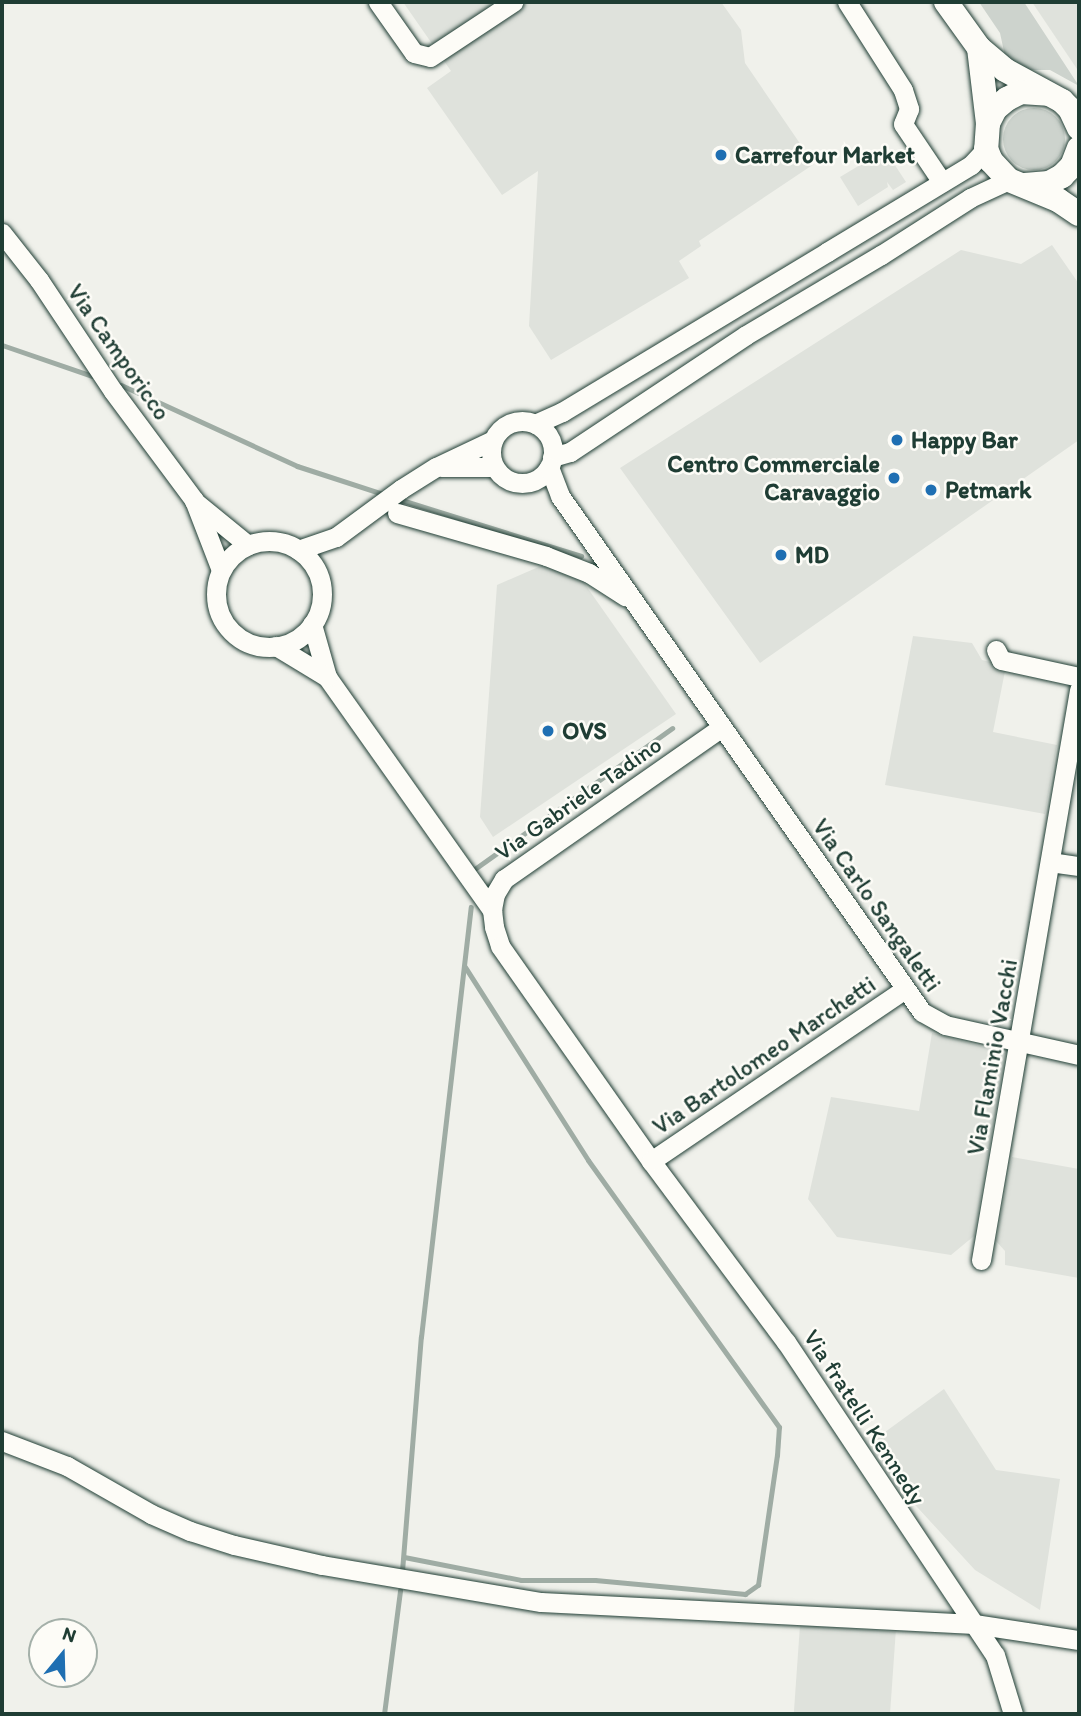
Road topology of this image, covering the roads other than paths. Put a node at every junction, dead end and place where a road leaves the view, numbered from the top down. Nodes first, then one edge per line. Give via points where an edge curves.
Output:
1 (378, 2) edge
2 (513, 2) edge
3 (847, 2) edge
4 (946, 2) edge
5 (979, 48) junction
6 (1064, 98) edge
7 (988, 123) junction
8 (1079, 128) edge
9 (986, 149) junction
10 (1079, 152) edge
11 (942, 182) junction
12 (1015, 182) junction
13 (1079, 214) edge
14 (2, 233) edge
15 (730, 311) junction
16 (746, 335) junction
17 (535, 424) junction
18 (493, 440) junction
19 (551, 462) junction
20 (436, 467) junction
21 (494, 467) junction
22 (528, 482) junction
23 (561, 496) junction
24 (194, 500) junction
25 (397, 513) dead end
26 (337, 537) junction
27 (248, 545) junction
28 (298, 550) junction
29 (221, 570) junction
30 (317, 572) junction
31 (632, 600) junction
32 (312, 624) junction
33 (276, 646) junction
34 (996, 650) dead end
35 (327, 677) junction
36 (1079, 677) edge
37 (1079, 690) edge
38 (722, 727) junction
39 (1050, 862) junction
40 (1079, 866) edge
41 (492, 910) junction
42 (904, 990) junction
43 (1021, 1043) junction
44 (1079, 1055) edge
45 (651, 1161) junction
46 (981, 1260) dead end
47 (2, 1441) edge
48 (974, 1624) junction
49 (1079, 1640) edge
50 (1013, 1714) edge

1 - 2 street via 414,53 430,57
3 - 11 street via 903,90 909,109 903,124
4 - 5 main road
5 - 6 main road via 1005,70
5 - 7 main road
6 - 7 main road via 1021,92 995,109
6 - 8 main road
7 - 9 main road
9 - 11 street
9 - 12 main road via 999,172
10 - 12 main road via 1062,176 1049,183
11 - 15 street
12 - 13 main road
12 - 16 street via 970,198
14 - 24 street, Via Camporicco
15 - 16 street
15 - 17 street
16 - 19 street
17 - 18 street via 508,424
17 - 19 street via 548,435
18 - 20 street
18 - 21 street
19 - 22 street via 542,475
19 - 23 street
20 - 21 street
20 - 26 street
21 - 22 street via 510,481
22 - 23 street
23 - 31 street
24 - 27 street, Via Camporicco
24 - 29 street, Via Camporicco
25 - 31 street via 546,556 589,573
26 - 28 street
26 - 30 street
27 - 28 street via 272,541
27 - 29 street via 234,553
28 - 30 street
29 - 33 street via 215,597 226,626 249,643
30 - 32 street via 321,600
31 - 38 street
32 - 33 street via 295,640
32 - 35 street
33 - 35 street
34 - 36 street via 1001,660
35 - 41 street
37 - 39 street, Via Flaminio Vacchi
38 - 41 street, Via Gabriele Tadino via 504,879
38 - 42 street, Via Carlo Sangaletti
39 - 40 street
39 - 43 street, Via Flaminio Vacchi
41 - 45 street via 500,946
42 - 43 street, Via Carlo Sangaletti via 922,1012 945,1025
42 - 45 street, Via Bartolomeo Marchetti
43 - 44 street, Via Carlo Sangaletti
43 - 46 street, Via Flaminio Vacchi
45 - 48 street, Via fratelli Kennedy via 786,1342
47 - 48 street via 67,1466 190,1531 322,1565 541,1602
48 - 49 street
48 - 50 street, Via fratelli Kennedy via 995,1654

